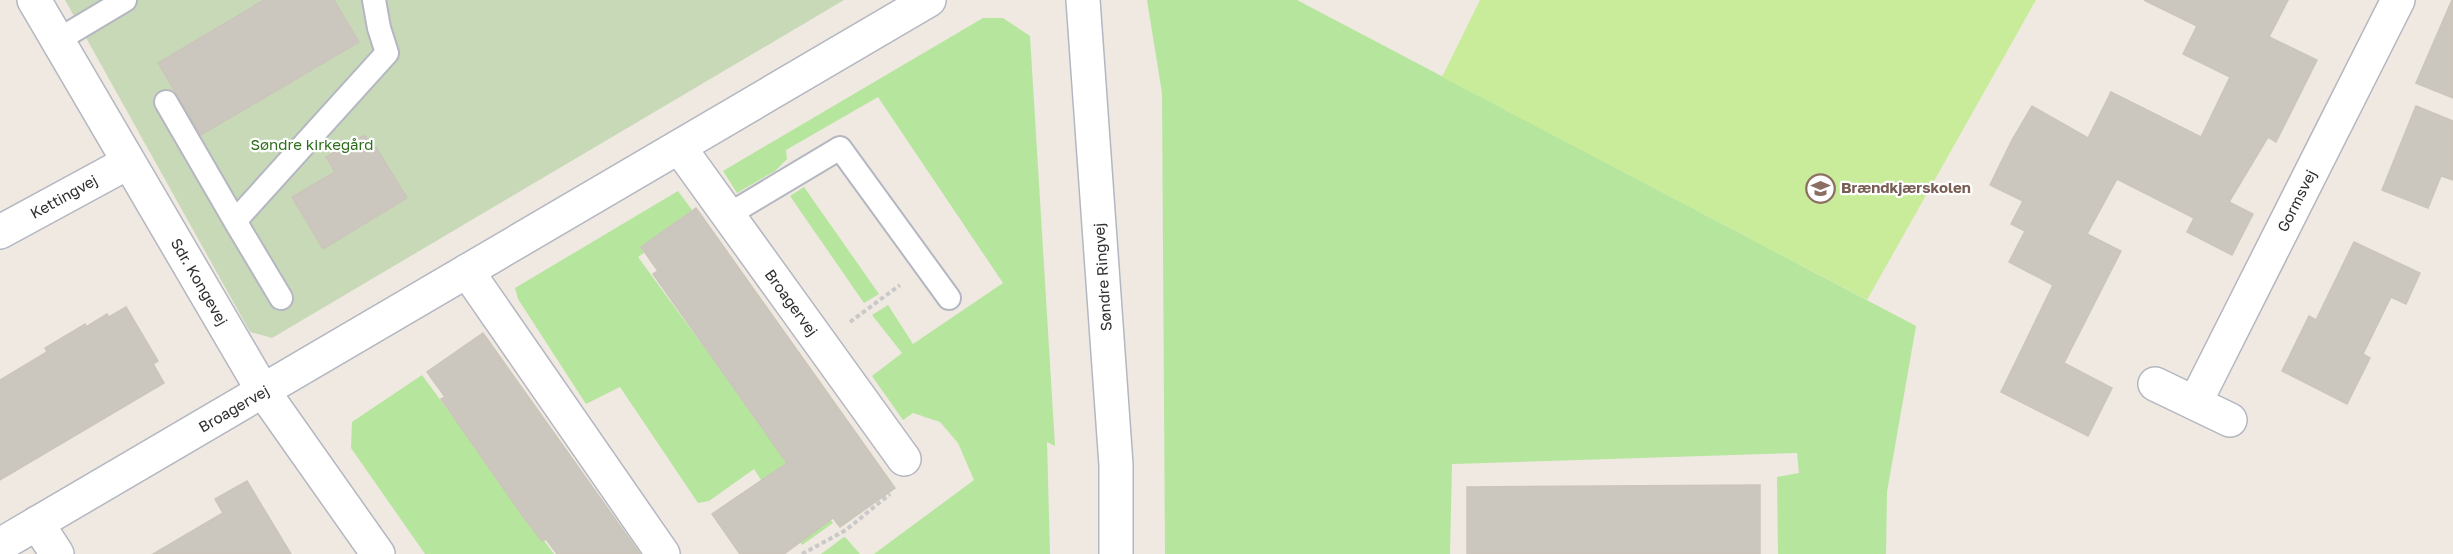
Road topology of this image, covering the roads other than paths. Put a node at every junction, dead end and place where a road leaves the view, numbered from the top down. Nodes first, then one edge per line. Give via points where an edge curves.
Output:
1 (34, 0) edge
2 (125, 0) edge
3 (374, 0) edge
4 (929, 0) edge
5 (1083, 0) edge
6 (2398, 0) edge
7 (58, 40) junction
8 (166, 102) dead end
9 (679, 147) junction
10 (129, 162) junction
11 (728, 215) junction
12 (235, 220) junction
13 (0, 232) edge
14 (467, 271) junction
15 (281, 298) dead end
16 (949, 298) dead end
17 (2155, 384) dead end
18 (263, 391) junction
19 (2195, 403) junction
20 (2230, 420) dead end
21 (904, 459) road end
22 (37, 523) junction
23 (0, 545) edge
24 (57, 554) edge
25 (378, 554) edge
26 (663, 554) edge
27 (1116, 554) edge

1 - 7 street, Sdr. Kongevej
2 - 7 lane
3 - 12 lane via 387,53
4 - 9 street, Broagervej
5 - 27 street, Søndre Ringvej via 1116,465
6 - 19 street, Gormsvej
7 - 10 street, Sdr. Kongevej
8 - 12 lane
9 - 11 street, Broagervej
9 - 14 street, Broagervej
10 - 13 street, Kettingvej
10 - 18 street, Sdr. Kongevej
11 - 16 lane via 840,148
11 - 21 street, Broagervej
12 - 15 lane
14 - 18 street, Broagervej
14 - 26 street
17 - 19 street
18 - 22 street, Broagervej
18 - 25 street, Sdr. Kongevej
19 - 20 street
22 - 23 street, Broagervej
22 - 24 street

